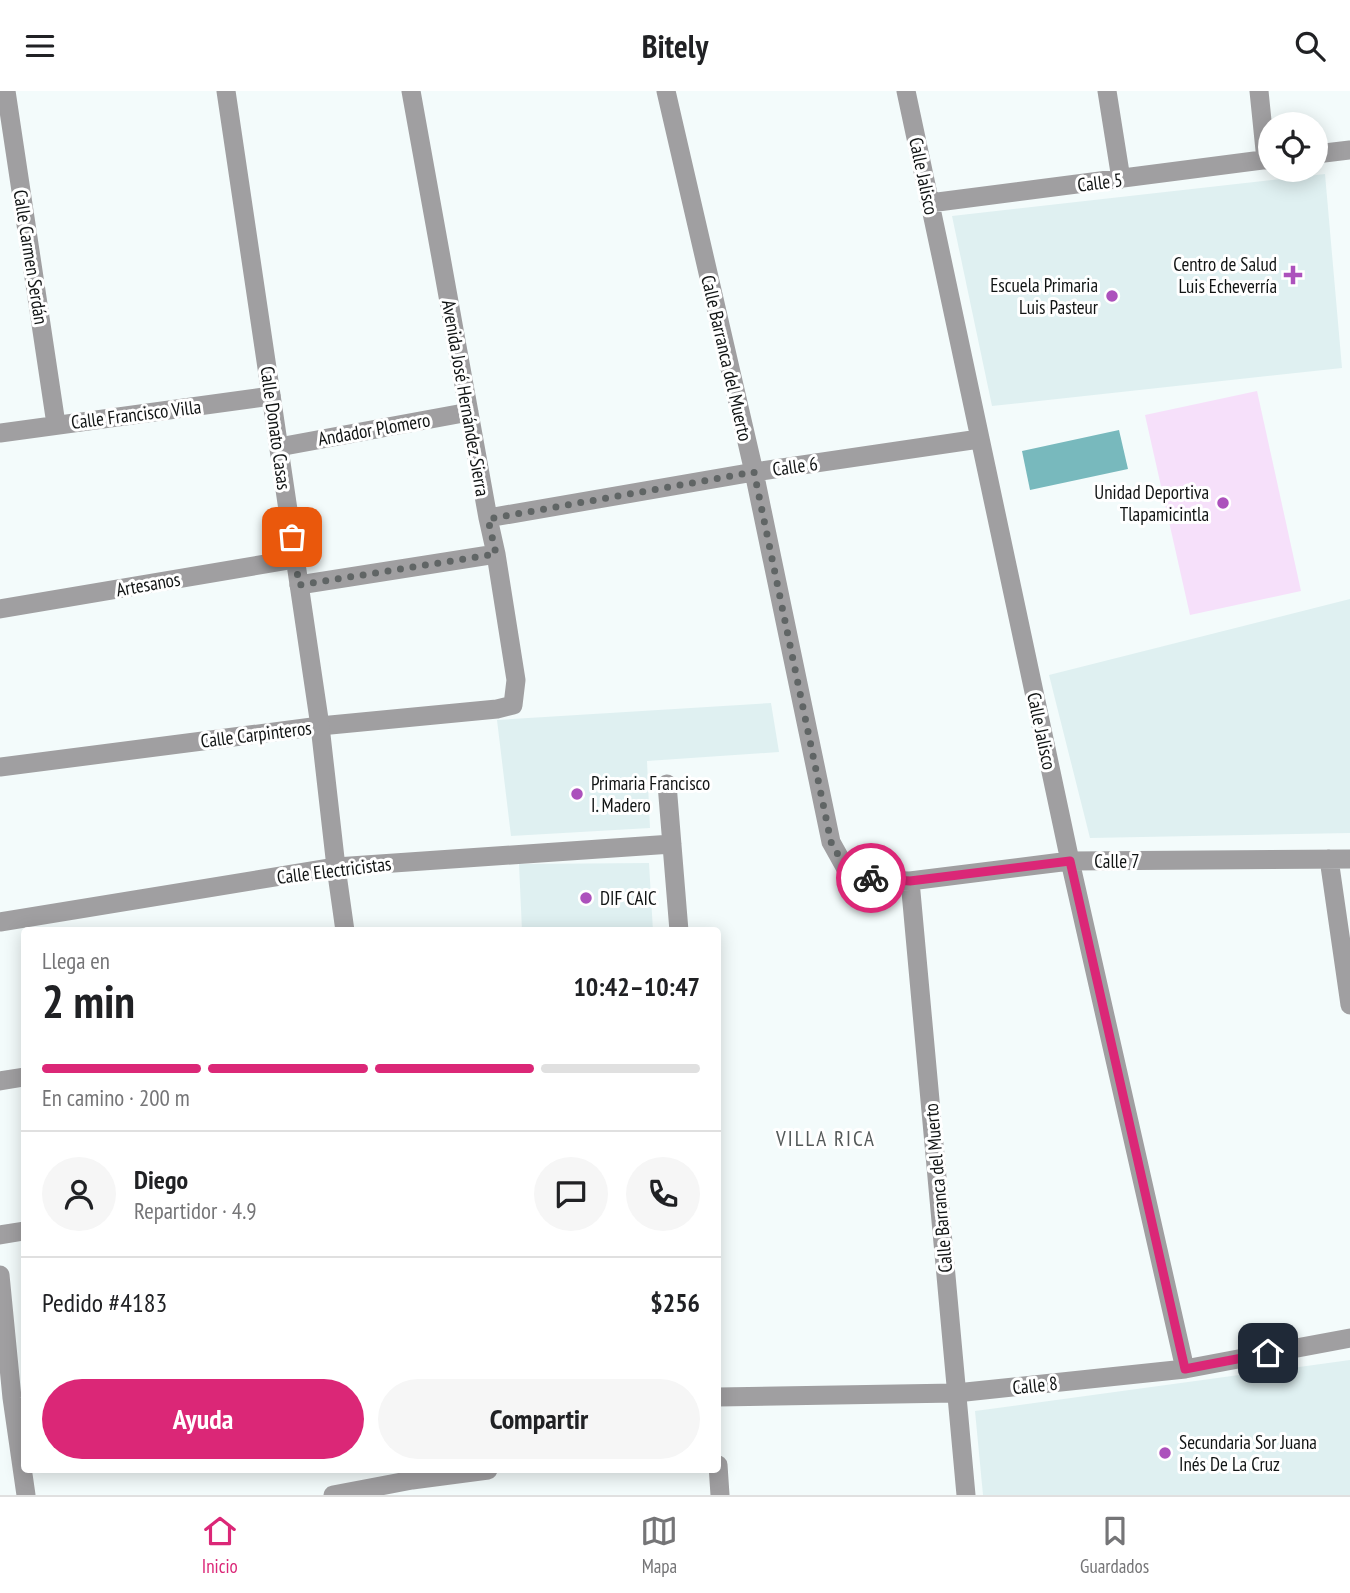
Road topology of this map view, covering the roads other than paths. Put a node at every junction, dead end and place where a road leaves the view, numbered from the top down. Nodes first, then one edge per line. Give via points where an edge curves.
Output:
1 (6, 91) edge
2 (226, 91) edge
3 (411, 91) edge
4 (666, 91) edge
5 (906, 91) edge
6 (1107, 91) edge
7 (1259, 91) edge
8 (1262, 112) edge
9 (1350, 150) edge
10 (1328, 153) edge
11 (1258, 161) edge
12 (1121, 179) junction
13 (930, 203) junction
14 (271, 396) junction
15 (469, 412) junction
16 (56, 424) junction
17 (0, 433) edge
18 (979, 439) junction
19 (279, 447) junction
20 (754, 472) junction
21 (488, 519) junction
22 (496, 554) junction
23 (295, 559) junction
24 (299, 585) junction
25 (0, 609) edge
26 (513, 705) joint
27 (320, 726) junction
28 (0, 767) edge
29 (667, 784) dead end
30 (672, 844) junction
31 (1329, 859) junction
32 (1350, 859) edge
33 (1070, 861) junction
34 (336, 867) junction
35 (846, 869) joint
36 (910, 881) junction
37 (0, 922) edge
38 (344, 927) edge
39 (679, 927) edge
40 (1350, 1006) edge
41 (21, 1078) edge
42 (0, 1081) edge
43 (21, 1232) edge
44 (0, 1235) edge
45 (0, 1275) edge
46 (1350, 1338) edge
47 (1185, 1369) junction
48 (956, 1393) junction
49 (721, 1397) edge
50 (12, 1398) edge
51 (21, 1460) edge
52 (23, 1473) edge
53 (469, 1473) edge
54 (719, 1473) edge
55 (412, 1482) edge
56 (26, 1495) edge
57 (332, 1495) edge
58 (720, 1495) edge
59 (966, 1495) edge

1 - 16 street, Calle Carmen Serdán
2 - 14 street, Calle Donato Casas
3 - 15 street, Avenida José Hernández Sierra
4 - 20 street, Calle Barranca del Muerto
5 - 13 street, Calle Jalisco
6 - 12 street
7 - 8 street
9 - 10 street
11 - 12 street, Calle 5
12 - 13 street, Calle 5
13 - 18 street, Calle Jalisco
14 - 16 street, Calle Francisco Villa
14 - 19 street, Calle Donato Casas
15 - 19 street, Andador Plomero
15 - 21 street, Avenida José Hernández Sierra
16 - 17 street, Calle Francisco Villa
18 - 20 street, Calle 6
18 - 33 street, Calle Jalisco
19 - 23 street, Calle Donato Casas
20 - 21 street, Calle 6
20 - 35 street, Calle Barranca del Muerto via 831,842
21 - 22 street, Avenida José Hernández Sierra
22 - 24 street
22 - 26 street, Avenida José Hernández Sierra via 516,680
23 - 24 street, Calle Donato Casas
23 - 25 street, Artesanos
24 - 27 street, Calle Donato Casas
26 - 27 street, Calle Carpinteros
27 - 28 street, Calle Carpinteros
27 - 34 street, Calle Donato Casas
29 - 30 street
30 - 34 street, Calle Electricistas
30 - 39 street
31 - 32 street, Calle 7
31 - 33 street, Calle 7
31 - 40 street
33 - 36 street, Calle 7
33 - 47 street, Calle Jalisco
34 - 37 street, Calle Electricistas
34 - 38 street, Calle Donato Casas
35 - 36 street, Calle 7 via 876,880
36 - 48 street, Calle Barranca del Muerto
41 - 42 street
43 - 44 street
45 - 50 street
46 - 47 street, Calle 8
47 - 48 street, Calle 8
48 - 49 street, Calle 8
48 - 59 street, Calle Barranca del Muerto
50 - 51 street
52 - 56 street
53 - 55 street
54 - 58 street
55 - 57 street

